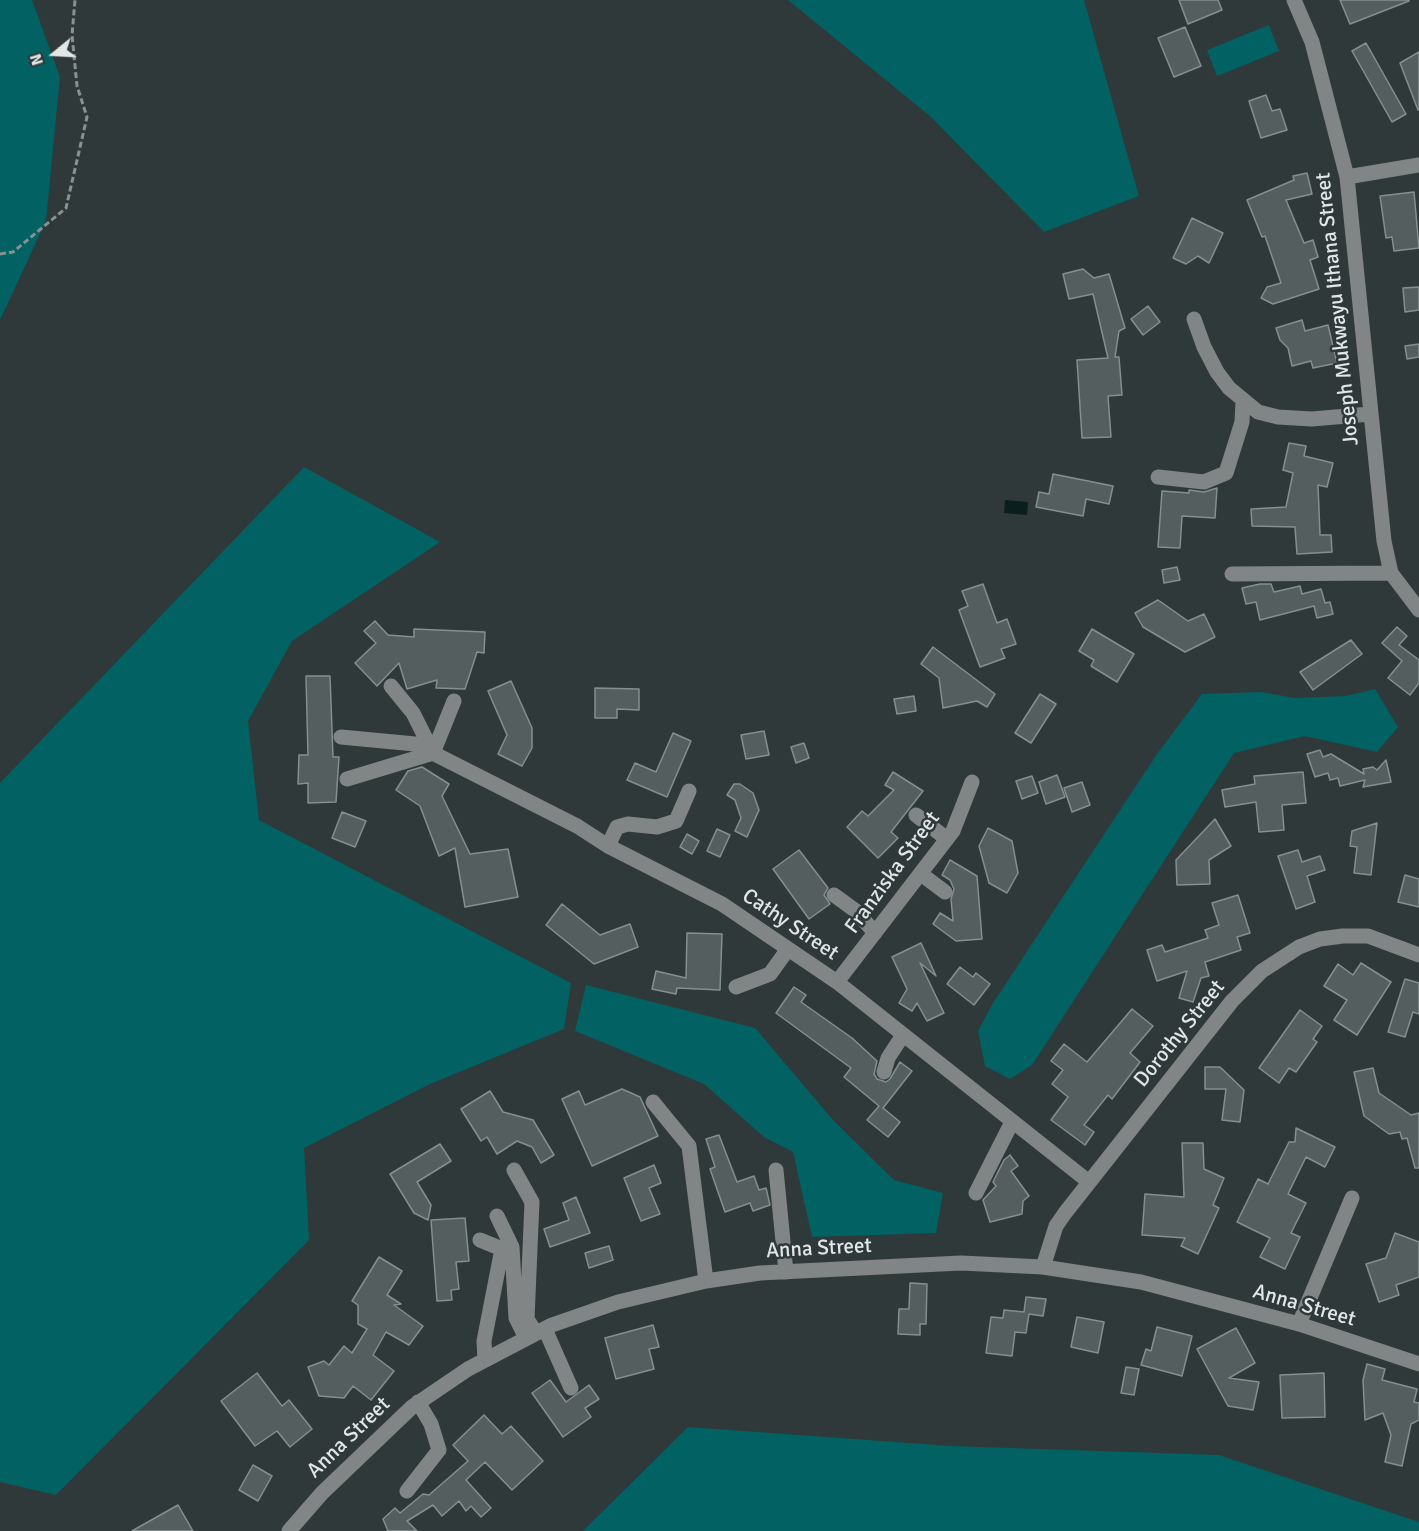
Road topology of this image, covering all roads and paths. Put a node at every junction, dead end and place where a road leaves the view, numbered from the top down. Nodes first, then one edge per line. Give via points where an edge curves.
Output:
1 (75, 0) edge
2 (1294, 0) edge
3 (1419, 165) edge
4 (1347, 177) junction
5 (0, 254) edge
6 (1194, 319) dead end
7 (1243, 402) junction
8 (1370, 414) junction
9 (1158, 477) dead end
10 (1392, 573) junction
11 (1232, 574) dead end
12 (1419, 610) edge
13 (391, 686) dead end
14 (454, 701) dead end
15 (341, 737) dead end
16 (433, 753) junction
17 (347, 779) dead end
18 (972, 782) dead end
19 (689, 791) dead end
20 (916, 815) dead end
21 (947, 839) junction
22 (608, 846) junction
23 (921, 874) junction
24 (945, 892) dead end
25 (834, 895) dead end
26 (875, 933) junction
27 (788, 949) junction
28 (1419, 955) edge
29 (837, 982) junction
30 (736, 987) dead end
31 (903, 1035) junction
32 (884, 1072) dead end
33 (653, 1102) dead end
34 (1012, 1122) junction
35 (514, 1170) dead end
36 (776, 1170) dead end
37 (1089, 1182) junction
38 (975, 1193) dead end
39 (1352, 1198) dead end
40 (497, 1216) dead end
41 (480, 1240) dead end
42 (1043, 1267) junction
43 (786, 1272) junction
44 (706, 1281) junction
45 (1299, 1324) junction
46 (536, 1334) junction
47 (485, 1360) junction
48 (1419, 1364) edge
49 (571, 1388) dead end
50 (418, 1402) junction
51 (406, 1491) dead end
52 (290, 1531) edge

1 - 5 path via 72,35 77,86 87,117 66,208 13,252
2 - 4 street, Joseph Mukwayu Ithana Street via 1312,42
3 - 4 street
4 - 8 street, Joseph Mukwayu Ithana Street
6 - 7 street via 1217,372
7 - 8 street via 1258,412 1278,417 1312,419
7 - 9 street via 1242,422 1226,473 1204,482
8 - 10 street, Joseph Mukwayu Ithana Street via 1384,541
10 - 11 street
10 - 12 street, Joseph Mukwayu Ithana Street
13 - 16 street via 413,713
14 - 16 street
15 - 16 street, Cathy Street via 415,744
16 - 17 street
16 - 22 street, Cathy Street via 577,826
18 - 21 street, Franziska Street
19 - 22 street via 676,821 657,827 617,827
20 - 21 street
21 - 23 street, Franziska Street
22 - 27 street, Cathy Street via 722,904
23 - 24 street
23 - 26 street, Franziska Street
25 - 26 street via 856,911
26 - 29 street, Franziska Street
27 - 29 street, Cathy Street
27 - 30 street via 770,974
28 - 37 street, Dorothy Street via 1368,936 1343,936 1320,939 1282,956 1232,1001
29 - 31 street, Cathy Street
31 - 32 street
31 - 34 street, Cathy Street
33 - 44 street via 689,1146
34 - 37 street, Cathy Street
34 - 38 street
35 - 46 street via 532,1202 527,1319
36 - 43 street
37 - 42 street, Dorothy Street via 1056,1226
39 - 45 street
40 - 46 street via 512,1247 516,1318
41 - 47 street via 502,1249 484,1341
42 - 43 street, Anna Street via 961,1263
42 - 45 street, Anna Street via 1142,1282
43 - 44 street, Anna Street
44 - 46 street, Anna Street via 618,1302
45 - 48 street, Anna Street
46 - 47 street, Anna Street
46 - 49 street
47 - 50 street, Anna Street
50 - 51 street via 431,1424 439,1450
50 - 52 street, Anna Street via 329,1485

